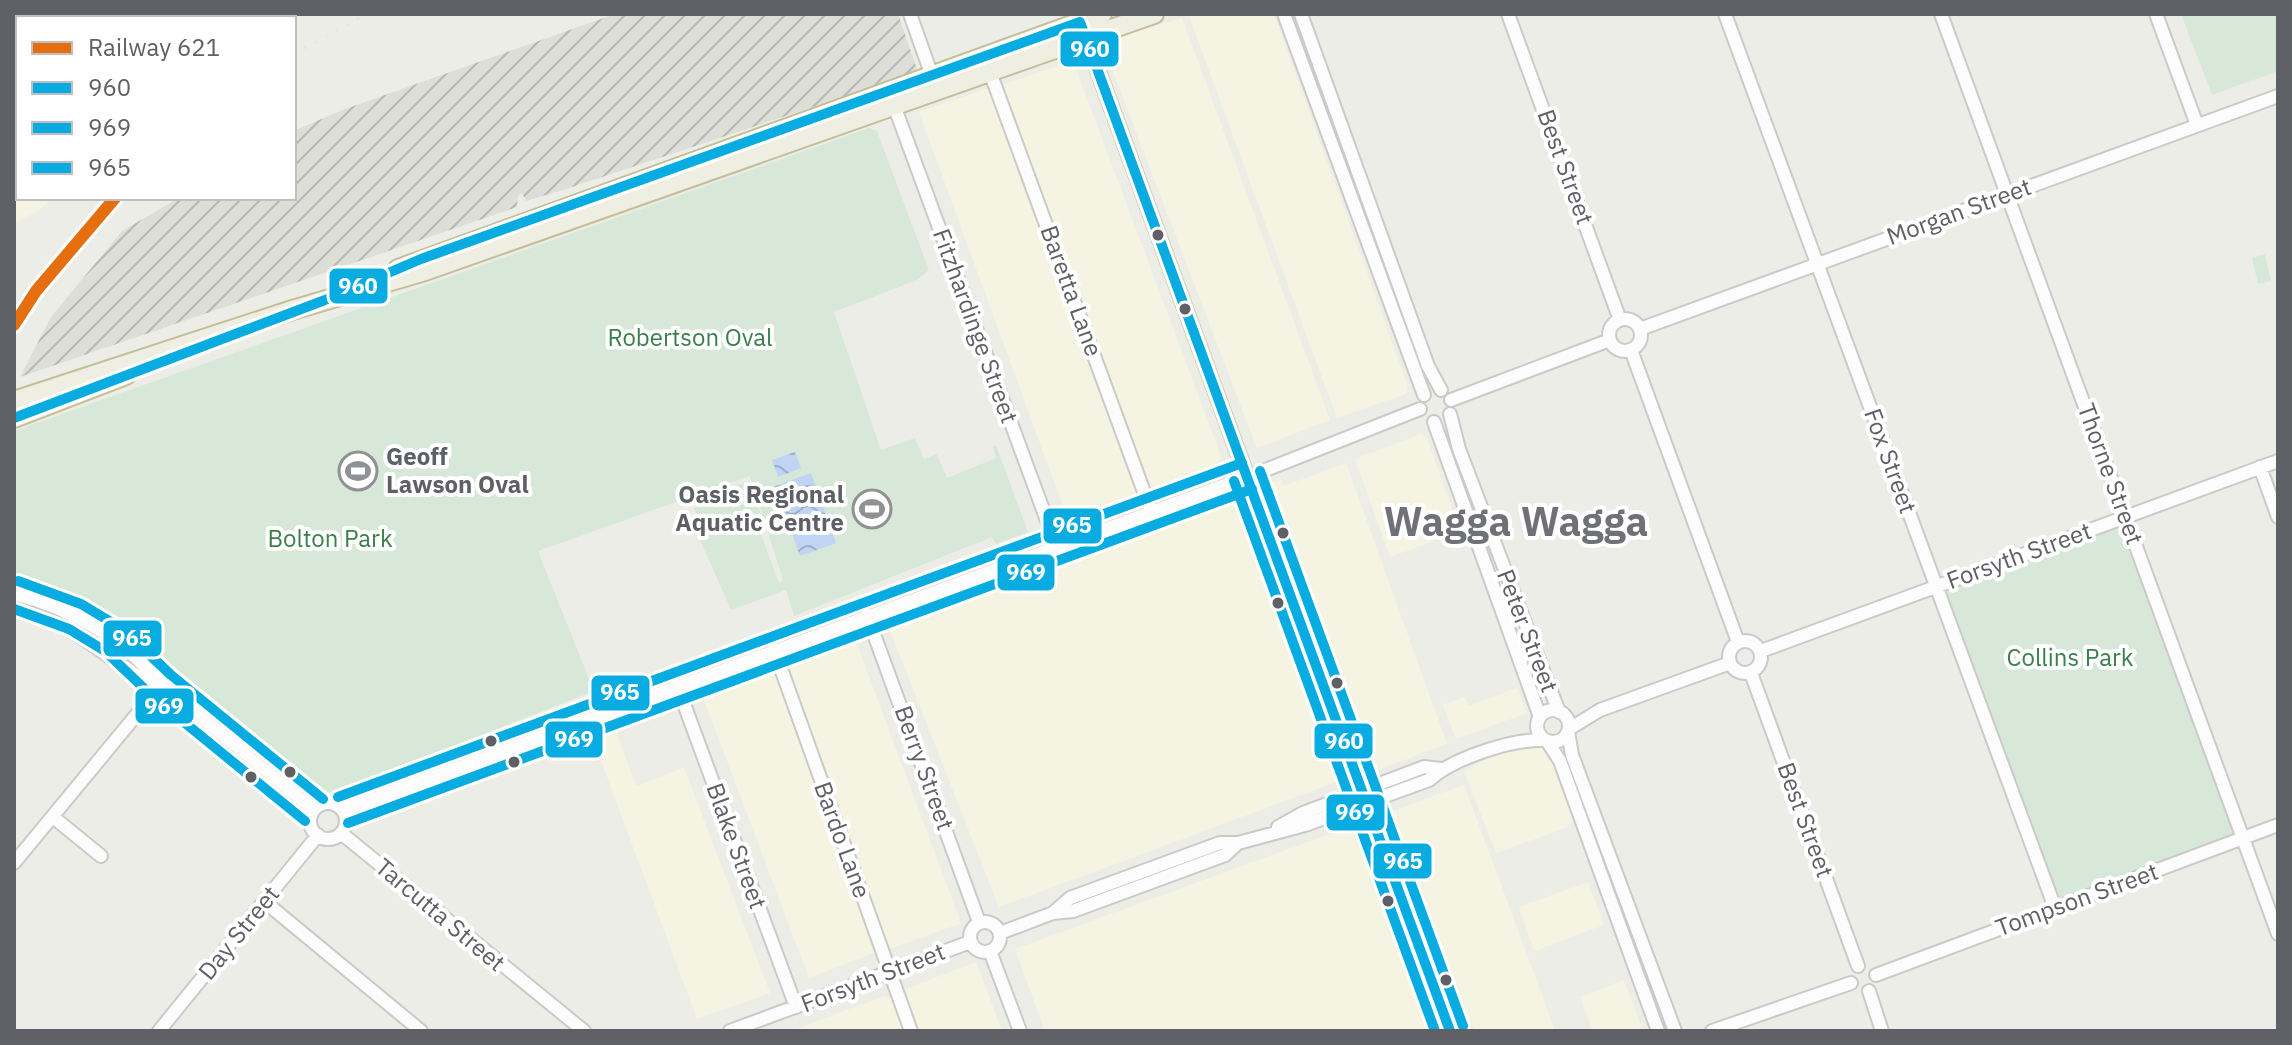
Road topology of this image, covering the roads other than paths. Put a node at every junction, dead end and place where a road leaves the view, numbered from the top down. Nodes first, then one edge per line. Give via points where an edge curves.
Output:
1 (910, 14) edge
2 (1102, 14) edge
3 (1154, 14) edge
4 (1284, 14) edge
5 (1301, 14) edge
6 (1508, 14) edge
7 (1725, 14) edge
8 (1941, 14) edge
9 (2156, 14) edge
10 (1081, 24) edge
11 (1313, 46) junction
12 (1298, 52) junction
13 (990, 72) junction
14 (932, 76) junction
15 (2278, 96) edge
16 (892, 99) junction
17 (1332, 100) junction
18 (1317, 105) junction
19 (2197, 125) junction
20 (1353, 158) junction
21 (1338, 163) junction
22 (2007, 195) junction
23 (1372, 210) junction
24 (1358, 216) junction
25 (1817, 264) junction
26 (1387, 272) junction
27 (277, 315) junction
28 (1620, 320) junction
29 (1406, 325) junction
30 (1640, 329) junction
31 (1610, 340) junction
32 (1631, 350) junction
33 (1441, 390) junction
34 (1424, 395) junction
35 (1451, 400) junction
36 (14, 401) edge
37 (1420, 409) junction
38 (1450, 414) junction
39 (14, 418) edge
40 (1434, 422) junction
41 (2278, 461) edge
42 (2260, 467) junction
43 (1247, 476) junction
44 (1468, 493) junction
45 (1151, 511) junction
46 (2125, 517) junction
47 (2278, 517) edge
48 (1056, 545) junction
49 (1936, 586) junction
50 (14, 594) edge
51 (1506, 596) junction
52 (14, 608) edge
53 (867, 615) junction
54 (108, 636) junction
55 (1738, 642) junction
56 (1531, 643) junction
57 (100, 647) junction
58 (1518, 648) junction
59 (774, 649) junction
60 (1761, 651) junction
61 (121, 655) junction
62 (1730, 663) junction
63 (1751, 673) junction
64 (161, 685) junction
65 (677, 685) junction
66 (1600, 710) junction
67 (1561, 713) junction
68 (1540, 718) junction
69 (1568, 730) junction
70 (1546, 740) junction
71 (1510, 743) junction
72 (1363, 797) junction
73 (314, 810) junction
74 (343, 810) junction
75 (1586, 813) junction
76 (53, 817) junction
77 (2278, 825) edge
78 (341, 833) junction
79 (318, 835) junction
80 (2243, 838) junction
81 (19, 845) edge
82 (101, 856) dead end
83 (14, 863) edge
84 (265, 902) junction
85 (2055, 908) junction
86 (979, 922) junction
87 (1000, 933) junction
88 (2278, 934) edge
89 (970, 942) junction
90 (990, 951) junction
91 (1642, 963) junction
92 (1858, 966) junction
93 (890, 973) junction
94 (1876, 975) junction
95 (1851, 983) junction
96 (1869, 991) junction
97 (538, 997) junction
98 (796, 1007) junction
99 (1730, 1028) edge
100 (159, 1031) edge
101 (421, 1031) edge
102 (572, 1031) edge
103 (584, 1031) edge
104 (730, 1031) edge
105 (911, 1031) edge
106 (1020, 1031) edge
107 (1450, 1031) edge
108 (1658, 1031) edge
109 (1675, 1031) edge
110 (1712, 1031) edge
111 (1882, 1031) edge

1 - 14 street
2 - 10 highway
3 - 10 highway
4 - 12 street
5 - 11 street
6 - 28 street, Best Street
7 - 25 street, Fox Street
8 - 22 street, Thorne Street
9 - 19 street
10 - 13 highway
10 - 14 highway
10 - 43 main road
11 - 12 street
11 - 17 street
12 - 18 street
13 - 16 highway
13 - 45 street, Baretta Lane
14 - 16 highway
15 - 19 street, Morgan Street
16 - 27 highway via 439,267
16 - 48 street, Fitzhardinge Street
17 - 18 street
17 - 20 street
18 - 21 street
19 - 22 street, Morgan Street
20 - 21 street
20 - 23 street
21 - 24 street
22 - 25 street, Morgan Street
22 - 46 street, Thorne Street
23 - 24 street
23 - 26 street
24 - 26 street
25 - 30 street, Morgan Street
25 - 49 street, Fox Street
26 - 29 street
27 - 36 highway
27 - 39 highway
28 - 30 street via 1630,319
28 - 31 street via 1610,330
29 - 33 street
29 - 34 street
30 - 32 street via 1639,344
31 - 32 street via 1621,350
31 - 35 street
32 - 55 street
33 - 34 street
33 - 35 street
34 - 37 street
35 - 38 street
37 - 40 street
37 - 43 street
38 - 40 street
38 - 44 street, Peter Street
40 - 44 street, Peter Street
41 - 42 street, Forsyth Street
42 - 46 street, Forsyth Street
42 - 47 street
43 - 45 street
43 - 72 main road
44 - 51 street, Peter Street
45 - 48 street
46 - 49 street, Forsyth Street
46 - 80 street, Thorne Street
48 - 53 street
49 - 60 street, Forsyth Street
49 - 85 street, Fox Street
50 - 54 street via 62,610
51 - 56 street, Peter Street
51 - 58 street, Peter Street
52 - 57 street via 68,628
53 - 59 street
53 - 86 street, Berry Street
54 - 57 street
54 - 61 street
55 - 60 street via 1754,643
55 - 62 street via 1729,653
56 - 58 street
56 - 67 street, Peter Street
57 - 61 street
58 - 68 street, Peter Street
59 - 65 street
59 - 93 street, Bardo Lane
60 - 63 street via 1762,662
61 - 64 street via 147,667
62 - 63 street via 1740,673
62 - 66 street
63 - 92 street, Best Street
64 - 73 street
64 - 76 street
65 - 74 street
65 - 98 street, Blake Street
66 - 67 street
66 - 69 street
67 - 68 street via 1547,712
67 - 69 street
68 - 70 street via 1538,732
68 - 71 street
69 - 70 street via 1556,742
69 - 75 street
70 - 71 street
70 - 75 street
71 - 72 street via 1441,769 1429,780
72 - 87 street via 1305,825 1238,843 1225,855
72 - 107 main road
73 - 74 street via 329,803
73 - 79 street via 311,826
74 - 78 street via 346,825
75 - 91 street
76 - 81 street
76 - 82 street
77 - 80 street, Tompson Street
78 - 79 street via 332,838
78 - 97 street, Tarcutta Street
79 - 84 street, Day Street
80 - 85 street, Tompson Street
80 - 88 street, Thorne Street
81 - 83 street
84 - 100 street, Day Street
84 - 101 street
85 - 94 street, Tompson Street
86 - 87 street via 994,924
86 - 89 street via 970,932
87 - 90 street via 998,945
89 - 90 street
89 - 93 street, Forsyth Street
90 - 106 street
91 - 108 street
91 - 109 street
92 - 94 street via 1871,968
92 - 95 street
93 - 98 street, Forsyth Street
93 - 105 street, Bardo Lane
94 - 96 street
95 - 96 street
95 - 99 street
96 - 111 street
97 - 102 street, Tarcutta Street
97 - 103 street, Tarcutta Street
98 - 104 street, Forsyth Street
99 - 110 street

